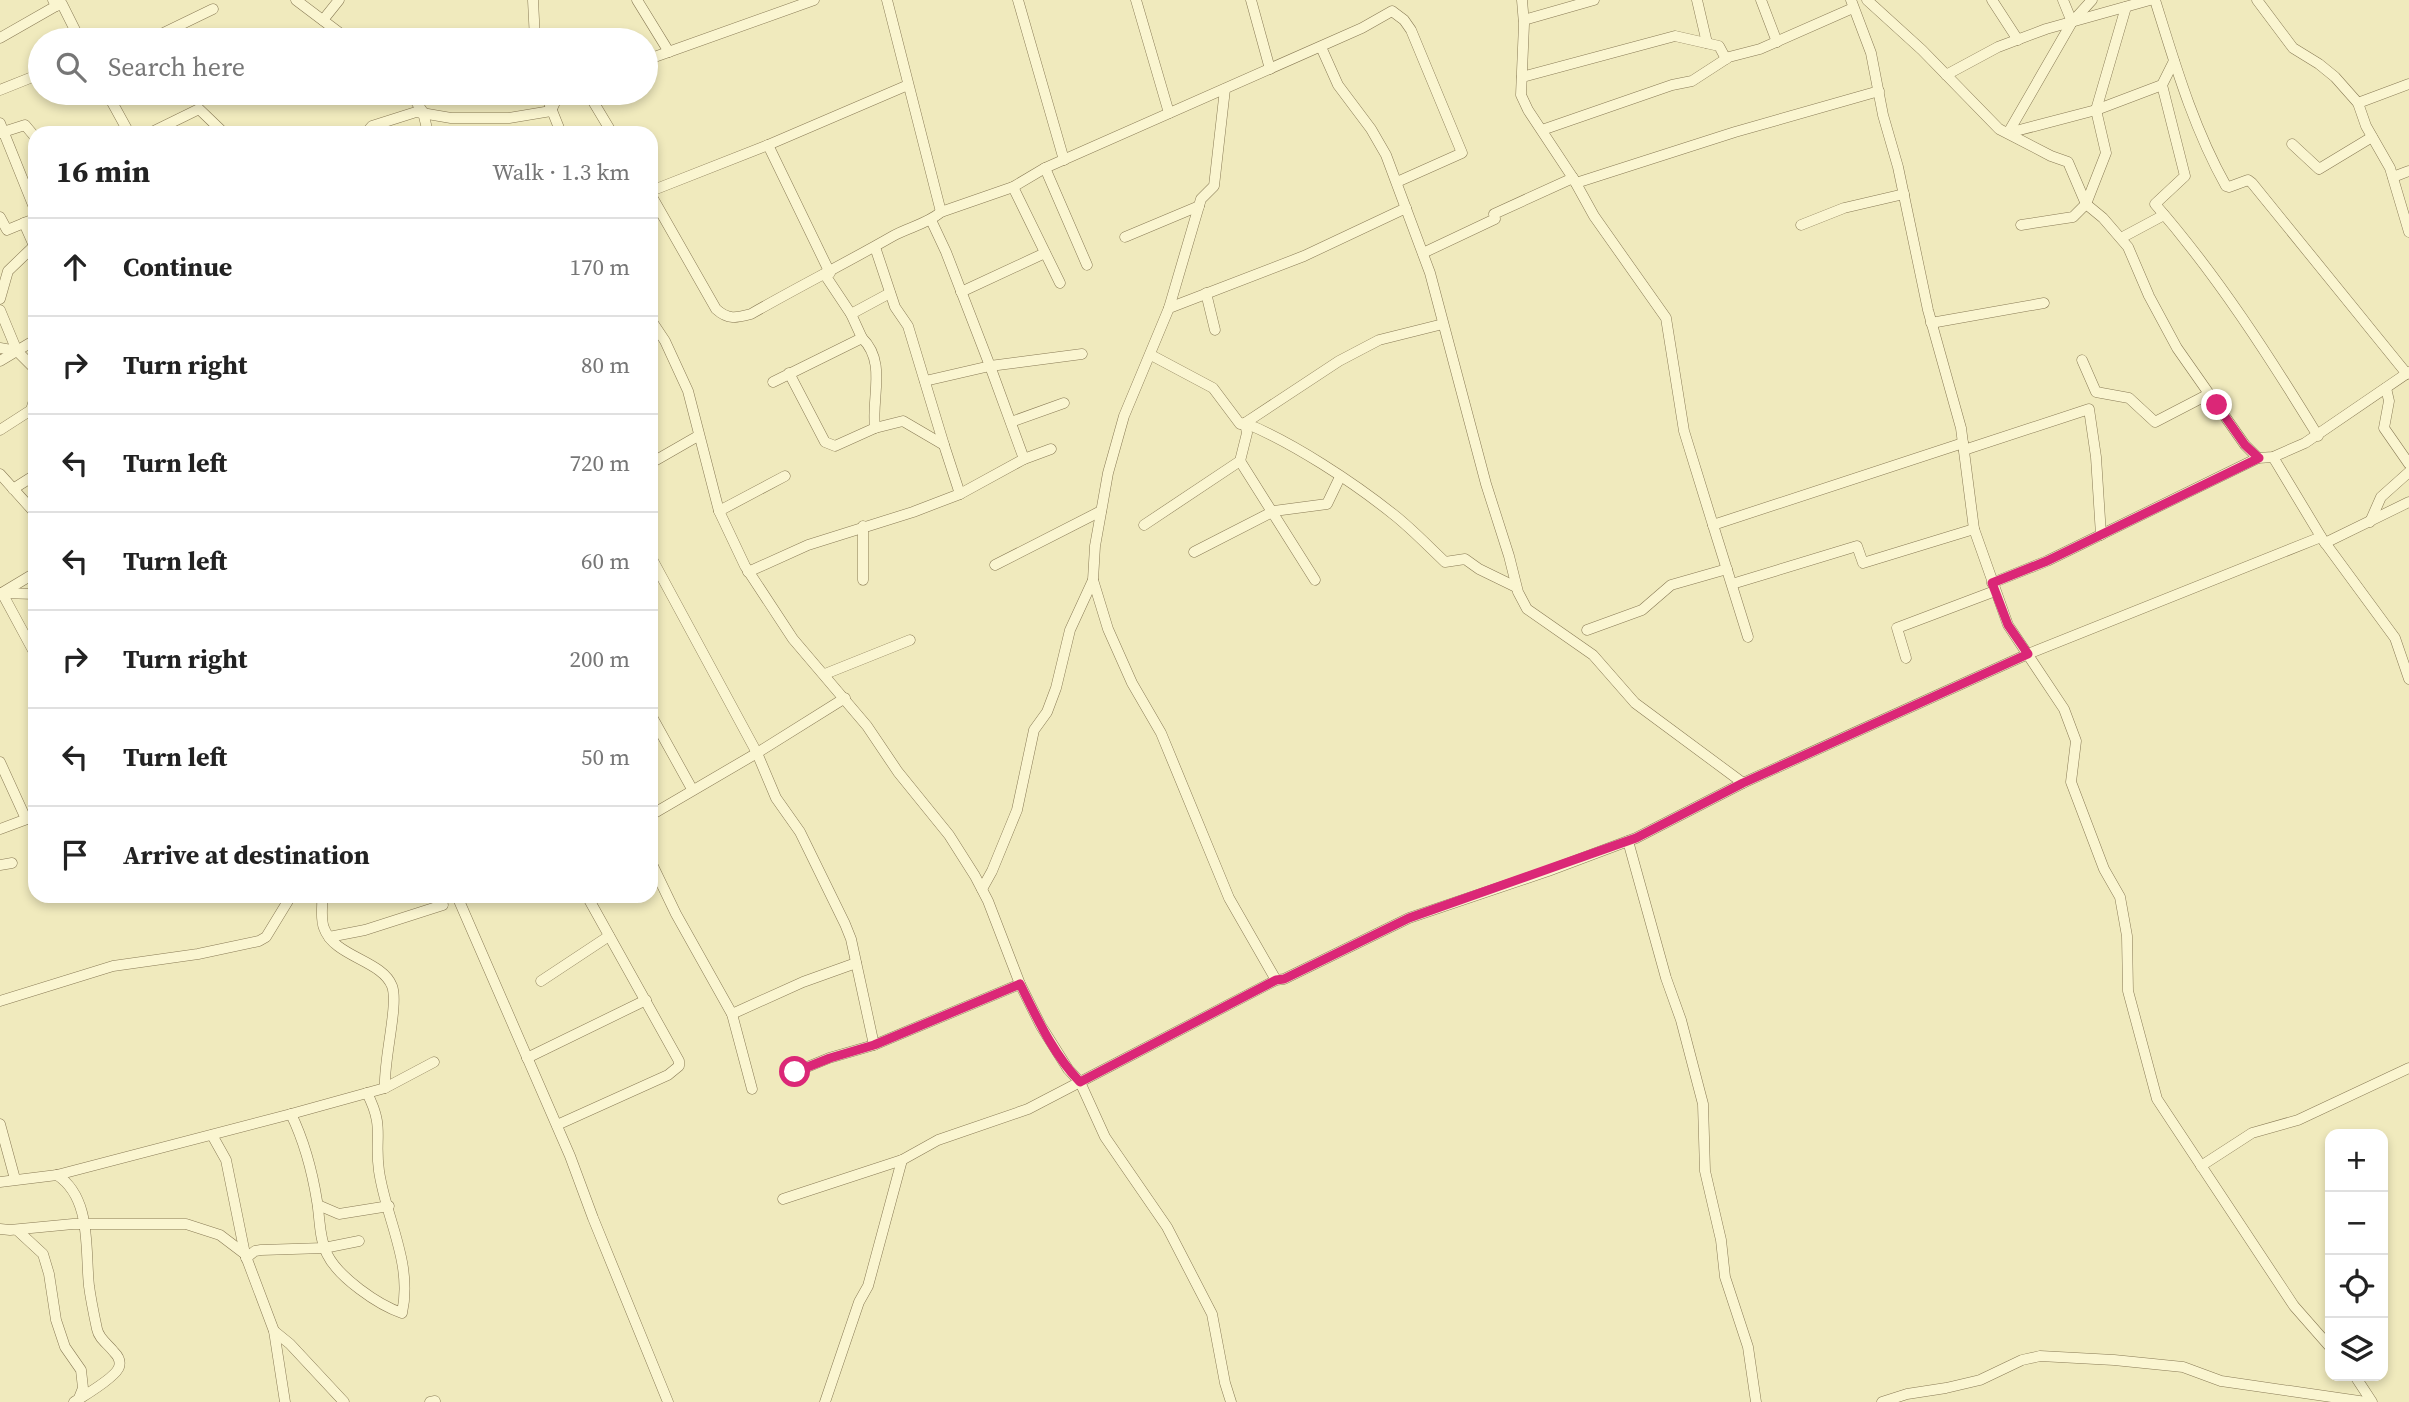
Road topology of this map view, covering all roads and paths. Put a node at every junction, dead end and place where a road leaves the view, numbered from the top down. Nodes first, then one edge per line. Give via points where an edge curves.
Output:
1 (296, 0) edge
2 (339, 0) edge
3 (533, 0) edge
4 (638, 0) edge
5 (814, 0) edge
6 (887, 0) edge
7 (1018, 0) edge
8 (1136, 0) edge
9 (1251, 0) edge
10 (1387, 0) edge
11 (1522, 0) edge
12 (1594, 0) edge
13 (1697, 0) edge
14 (1761, 0) edge
15 (1867, 0) edge
16 (1992, 0) edge
17 (2063, 0) edge
18 (2092, 0) edge
19 (2153, 0) edge
20 (2259, 1) edge
21 (54, 3) edge
22 (1852, 4) edge
23 (2126, 7) junction
24 (213, 9) dead end
25 (1392, 11) junction
26 (323, 20) junction
27 (1524, 20) junction
28 (2071, 22) junction
29 (74, 28) edge
30 (174, 28) edge
31 (333, 28) edge
32 (534, 28) edge
33 (655, 28) edge
34 (658, 34) edge
35 (0, 37) edge
36 (2018, 40) junction
37 (1777, 41) junction
38 (1707, 43) junction
39 (1321, 47) junction
40 (669, 52) junction
41 (658, 56) edge
42 (1726, 59) junction
43 (2174, 61) junction
44 (1270, 69) junction
45 (1946, 75) junction
46 (1522, 77) junction
47 (28, 79) edge
48 (2409, 84) edge
49 (908, 85) junction
50 (2162, 85) junction
51 (1225, 89) junction
52 (0, 90) edge
53 (1878, 91) junction
54 (2358, 103) junction
55 (114, 105) edge
56 (418, 105) edge
57 (549, 105) edge
58 (554, 105) edge
59 (594, 105) edge
60 (2096, 110) junction
61 (551, 111) junction
62 (423, 112) junction
63 (1169, 113) junction
64 (125, 126) edge
65 (164, 126) edge
66 (217, 126) edge
67 (372, 126) edge
68 (426, 126) edge
69 (558, 126) edge
70 (608, 126) edge
71 (1, 129) edge
72 (28, 129) edge
73 (1542, 130) junction
74 (2008, 133) junction
75 (2372, 137) junction
76 (2292, 144) dead end
77 (768, 145) junction
78 (1065, 160) junction
79 (1045, 168) junction
80 (2409, 171) edge
81 (2393, 177) junction
82 (1574, 180) junction
83 (1397, 182) junction
84 (1013, 187) junction
85 (658, 190) edge
86 (28, 193) edge
87 (1903, 194) junction
88 (2086, 204) junction
89 (658, 205) edge
90 (1199, 206) junction
91 (1406, 208) junction
92 (941, 212) junction
93 (2164, 215) junction
94 (0, 217) edge
95 (931, 220) junction
96 (28, 222) edge
97 (24, 223) junction
98 (1801, 225) dead end
99 (2021, 225) dead end
100 (28, 232) edge
101 (2409, 232) edge
102 (1125, 237) dead end
103 (2121, 238) junction
104 (875, 247) junction
105 (28, 253) edge
106 (1045, 253) junction
107 (1423, 253) junction
108 (1087, 265) dead end
109 (827, 274) junction
110 (1060, 284) dead end
111 (961, 292) junction
112 (890, 293) junction
113 (1206, 293) junction
114 (0, 299) edge
115 (2044, 303) dead end
116 (1168, 308) junction
117 (0, 310) edge
118 (851, 314) junction
119 (1931, 323) junction
120 (1443, 324) junction
121 (1214, 330) dead end
122 (658, 332) edge
123 (862, 338) junction
124 (28, 344) edge
125 (0, 348) edge
126 (17, 351) junction
127 (1082, 354) dead end
128 (1151, 355) junction
129 (2082, 360) dead end
130 (0, 361) edge
131 (28, 362) edge
132 (990, 366) junction
133 (789, 373) junction
134 (2408, 373) edge
135 (925, 381) junction
136 (773, 382) dead end
137 (2386, 388) junction
138 (2208, 394) junction
139 (1064, 403) dead end
140 (28, 416) edge
141 (1011, 422) junction
142 (1245, 424) junction
143 (875, 428) junction
144 (0, 430) edge
145 (698, 436) junction
146 (2318, 436) junction
147 (944, 444) junction
148 (1964, 447) junction
149 (1051, 449) dead end
150 (2273, 457) junction
151 (2259, 458) junction
152 (658, 459) edge
153 (1024, 459) junction
154 (1240, 461) junction
155 (2409, 464) edge
156 (2409, 472) edge
157 (0, 474) edge
158 (785, 476) dead end
159 (1340, 477) junction
160 (28, 479) edge
161 (13, 489) junction
162 (960, 494) junction
163 (2409, 502) edge
164 (28, 505) edge
165 (719, 511) junction
166 (1101, 511) junction
167 (1272, 512) junction
168 (2370, 522) junction
169 (1144, 525) dead end
170 (1713, 525) junction
171 (863, 526) junction
172 (1975, 529) junction
173 (2101, 535) junction
174 (2323, 540) junction
175 (1194, 552) dead end
176 (995, 565) dead end
177 (1727, 569) junction
178 (658, 570) edge
179 (748, 572) junction
180 (28, 577) edge
181 (863, 580) dead end
182 (1093, 580) junction
183 (1315, 580) dead end
184 (1732, 584) junction
185 (1516, 587) junction
186 (1993, 587) junction
187 (0, 593) edge
188 (28, 594) edge
189 (1587, 631) dead end
190 (1748, 638) dead end
191 (910, 640) dead end
192 (28, 642) edge
193 (2028, 654) junction
194 (1906, 658) dead end
195 (825, 674) junction
196 (2409, 679) edge
197 (845, 698) junction
198 (658, 728) edge
199 (757, 753) junction
200 (0, 762) edge
201 (1743, 783) junction
202 (692, 789) junction
203 (658, 810) edge
204 (28, 813) edge
205 (28, 819) edge
206 (0, 829) edge
207 (1628, 841) junction
208 (12, 863) dead end
209 (0, 865) edge
210 (658, 877) edge
211 (982, 889) junction
212 (287, 903) edge
213 (323, 903) edge
214 (460, 903) edge
215 (591, 903) edge
216 (443, 905) dead end
217 (609, 936) junction
218 (329, 937) junction
219 (856, 963) junction
220 (1276, 980) junction
221 (541, 981) dead end
222 (1020, 984) junction
223 (646, 1000) junction
224 (0, 1001) edge
225 (732, 1014) junction
226 (874, 1045) junction
227 (527, 1058) junction
228 (435, 1062) dead end
229 (2409, 1068) edge
230 (795, 1072) dead end
231 (1080, 1082) junction
232 (385, 1088) junction
233 (752, 1089) dead end
234 (367, 1093) junction
235 (291, 1114) junction
236 (0, 1124) edge
237 (556, 1125) junction
238 (212, 1135) junction
239 (902, 1160) junction
240 (2201, 1166) junction
241 (57, 1175) junction
242 (15, 1179) junction
243 (0, 1182) edge
244 (783, 1199) dead end
245 (318, 1205) junction
246 (389, 1206) junction
247 (85, 1224) junction
248 (0, 1228) edge
249 (16, 1230) junction
250 (359, 1241) dead end
251 (324, 1248) junction
252 (245, 1256) junction
253 (274, 1331) junction
254 (2325, 1341) edge
255 (2359, 1381) edge
256 (77, 1400) edge
257 (285, 1402) edge
258 (344, 1402) edge
259 (668, 1402) edge
260 (825, 1402) edge
261 (1231, 1402) edge
262 (1756, 1402) edge
263 (1882, 1402) edge
264 (2366, 1402) edge
265 (2372, 1402) edge

1 - 26 street
2 - 26 street
3 - 32 street
4 - 33 street
5 - 40 street
6 - 49 street
7 - 78 street
8 - 63 street
9 - 44 street
10 - 25 street
11 - 27 street
12 - 27 street
13 - 38 street
14 - 37 street
15 - 45 street
16 - 36 street
17 - 28 street
18 - 28 street
19 - 23 street
19 - 43 street
20 - 54 street via 2281,36 2335,77
21 - 29 street via 62,4
21 - 35 street
22 - 37 street
22 - 53 street via 1871,53
23 - 28 street
23 - 60 street
24 - 30 street
25 - 39 street
25 - 83 street via 1411,30 1462,153
26 - 31 street
27 - 46 street
28 - 36 street
28 - 74 street
34 - 40 street
36 - 45 street
37 - 42 street
38 - 42 street via 1719,46
38 - 46 street via 1675,36
39 - 44 street
39 - 83 street via 1338,85 1386,155
40 - 41 street
42 - 73 street via 1692,81
43 - 50 street
43 - 134 street via 2186,100 2226,186 2252,183
44 - 51 street
45 - 74 street
46 - 73 street via 1521,95
47 - 52 street
48 - 54 street
49 - 77 street
49 - 92 street
50 - 60 street
50 - 93 street via 2185,176 2155,204
51 - 63 street
51 - 90 street via 1214,186
53 - 82 street
53 - 87 street
54 - 75 street
55 - 64 street
56 - 62 street
57 - 61 street
58 - 61 street
59 - 70 street
60 - 74 street
60 - 88 street via 2106,153
61 - 62 street via 509,118 451,118
61 - 69 street
62 - 67 street
62 - 68 street
63 - 78 street
65 - 66 street via 199,109
71 - 72 street via 25,125
71 - 86 street
73 - 82 street
74 - 88 street via 2068,162
75 - 76 street via 2319,169
75 - 81 street
77 - 85 street
77 - 109 street
78 - 79 street
79 - 84 street
79 - 108 street
80 - 81 street
81 - 101 street
82 - 107 street via 1494,214 1495,219
82 - 170 street via 1665,318 1684,432
83 - 91 street
84 - 92 street
84 - 106 street
87 - 98 street via 1844,208
87 - 119 street
88 - 99 street via 2073,217
88 - 103 street
89 - 109 street via 716,309 728,318 751,314
90 - 102 street
90 - 116 street
91 - 107 street
91 - 113 street via 1304,256
92 - 95 street
93 - 103 street
93 - 146 street via 2276,368
94 - 97 street via 6,230
95 - 104 street
95 - 111 street
96 - 97 street
97 - 100 street
103 - 138 street via 2177,348
104 - 109 street
104 - 112 street
105 - 114 street via 8,271
106 - 110 street
106 - 111 street
107 - 120 street
109 - 118 street
111 - 132 street
112 - 118 street
112 - 135 street via 908,326
113 - 116 street
113 - 121 street
115 - 119 street
116 - 128 street
117 - 126 street
118 - 123 street
119 - 148 street
120 - 142 street via 1378,340
120 - 185 street
122 - 145 street via 680,370
123 - 133 street
123 - 143 street via 872,348 878,382
124 - 126 street
125 - 126 street
126 - 130 street
126 - 131 street
127 - 132 street
128 - 142 street via 1213,388 1240,424
128 - 166 street via 1124,416
129 - 138 street via 2096,392 2129,398 2155,422
132 - 135 street
132 - 141 street
133 - 136 street
133 - 143 street via 825,442 835,446
134 - 137 street
135 - 147 street
137 - 146 street
137 - 155 street via 2385,428
138 - 151 street
139 - 141 street
140 - 144 street
141 - 153 street
142 - 154 street
142 - 159 street
143 - 147 street via 903,421
145 - 152 street
145 - 165 street
146 - 150 street
147 - 162 street
148 - 170 street
148 - 172 street
148 - 173 street via 2088,409
149 - 153 street
150 - 151 street
150 - 174 street
151 - 173 street
153 - 162 street
154 - 167 street
154 - 169 street
156 - 168 street via 2381,497
157 - 161 street
158 - 165 street
159 - 167 street via 1327,504
159 - 185 street via 1394,515 1445,562 1465,559
160 - 161 street
161 - 164 street
162 - 171 street
163 - 168 street
165 - 179 street
166 - 176 street
166 - 182 street
167 - 175 street
167 - 183 street
168 - 174 street
170 - 177 street
171 - 179 street
171 - 181 street
172 - 184 street via 1863,563 1857,547
172 - 186 street
173 - 186 street
174 - 193 street
174 - 196 street via 2395,638
177 - 184 street
177 - 189 street via 1671,585 1642,610
178 - 199 street
179 - 195 street via 793,639
180 - 187 street
182 - 211 street via 1070,630 1056,688 1034,730 1017,810
182 - 220 street via 1108,629 1161,733 1229,898
184 - 190 street
185 - 201 street via 1527,609 1593,655 1634,703
186 - 193 street via 2008,625
186 - 194 street via 1897,628
187 - 188 street
187 - 192 street
191 - 195 street
193 - 201 street
193 - 240 street via 2064,709 2076,741 2071,782 2104,869 2120,897 2127,936 2128,991 2157,1099
195 - 197 street
197 - 199 street
197 - 211 street via 949,835
198 - 202 street
199 - 202 street
199 - 219 street via 776,798 820,870 851,939
200 - 204 street
201 - 207 street
202 - 203 street
205 - 206 street
207 - 220 street via 1409,918
207 - 262 street via 1703,1104 1705,1171 1725,1277 1748,1347
208 - 209 street
210 - 225 street
211 - 222 street
212 - 224 street via 259,941 113,966
213 - 218 street via 322,919
214 - 227 street
215 - 217 street
216 - 218 street
217 - 221 street
217 - 223 street
218 - 232 street via 393,986
219 - 225 street
219 - 226 street
220 - 231 street
222 - 226 street
222 - 231 street via 1055,1050
223 - 227 street
223 - 237 street via 679,1066
225 - 233 street
226 - 230 street
227 - 237 street
228 - 232 street
229 - 240 street via 2298,1120 2252,1133
231 - 239 street via 1028,1109 938,1140
231 - 261 street via 1105,1136 1167,1227 1212,1314
232 - 234 street
234 - 235 street
234 - 246 street via 377,1112 380,1174
235 - 238 street
235 - 245 street via 310,1160
236 - 242 street
237 - 259 street
238 - 241 street
238 - 252 street via 226,1160
239 - 244 street
239 - 260 street via 868,1286
240 - 254 street via 2294,1306
241 - 242 street
241 - 247 street via 73,1192
242 - 243 street
245 - 246 street via 339,1214
245 - 251 street
246 - 251 street via 404,1268 402,1313 339,1272
247 - 249 street
247 - 252 street via 186,1224 220,1235
247 - 256 street via 97,1329 120,1364
248 - 249 street
249 - 256 street via 43,1254 55,1320 65,1347 81,1370 83,1388
250 - 251 street
251 - 252 street via 261,1250
252 - 253 street
253 - 257 street
253 - 258 street
255 - 265 street
263 - 264 street via 1980,1380 2040,1356 2183,1367 2221,1381

